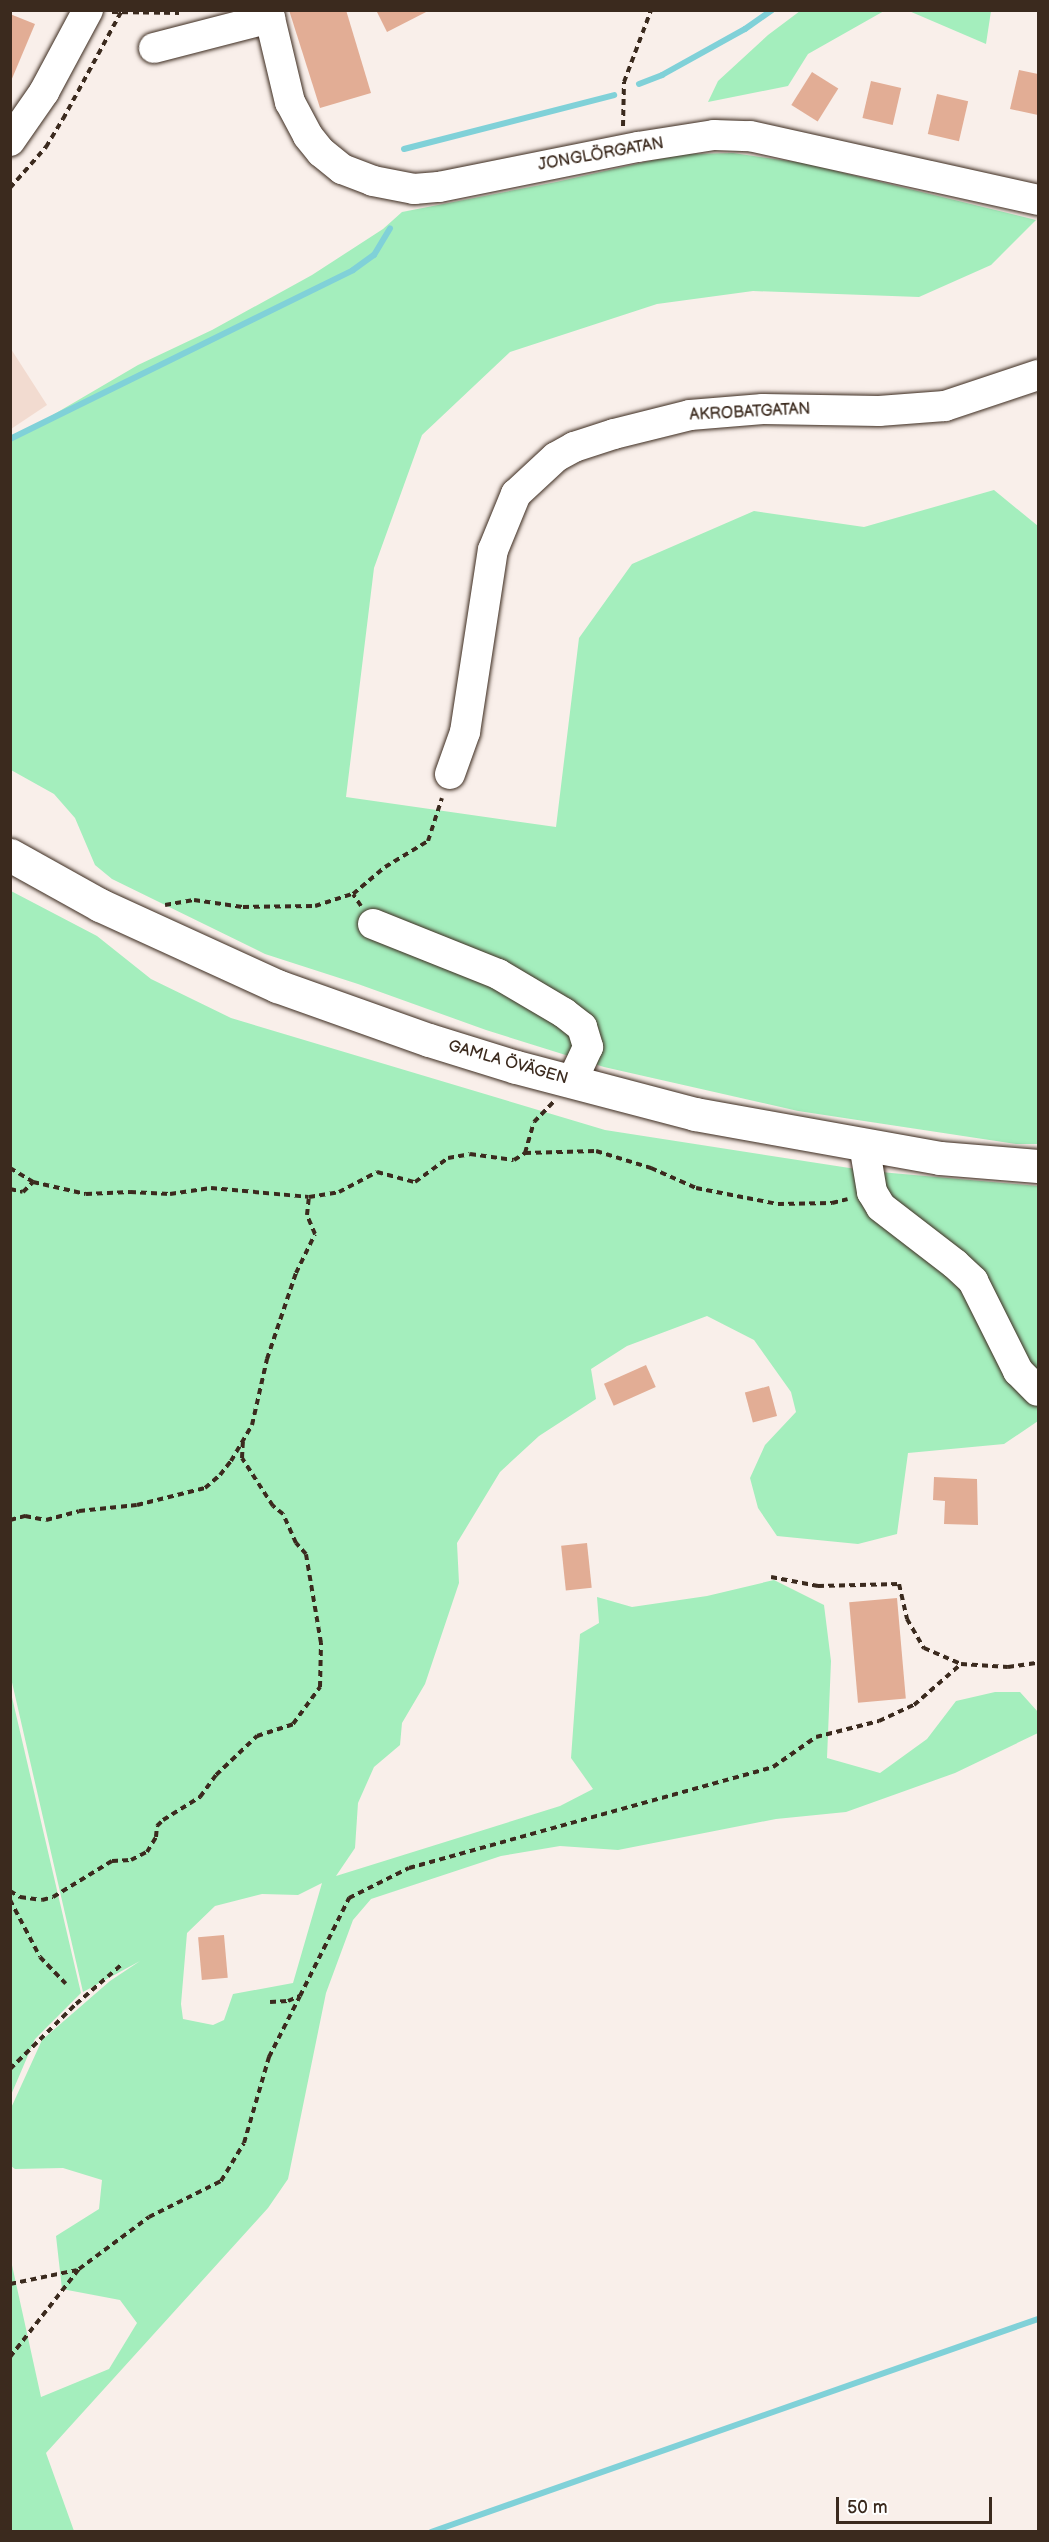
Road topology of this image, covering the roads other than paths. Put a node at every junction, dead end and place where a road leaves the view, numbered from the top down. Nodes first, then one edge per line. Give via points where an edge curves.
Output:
1 (88, 10) edge
2 (269, 14) edge
3 (154, 48) dead end
4 (10, 141) edge
5 (1038, 200) edge
6 (1038, 375) edge
7 (450, 774) road end
8 (10, 855) edge
9 (373, 924) road end
10 (573, 1081) junction
11 (864, 1144) junction
12 (1038, 1166) edge
13 (1038, 1391) edge

1 - 4 street via 44,92
2 - 3 street
2 - 5 street, JONGLÖRGATAN via 290,102 308,136 342,169 372,181 414,189 439,187 714,135 750,136
6 - 7 street, AKROBATGATAN via 945,406 879,411 763,409 690,415 614,434 556,457 516,494 494,550 465,732
8 - 10 main road, GAMLA ÖVÄGEN via 100,905 277,986 429,1040
9 - 10 street via 498,974 582,1027 588,1047
10 - 11 main road, GAMLA ÖVÄGEN via 695,1114
11 - 12 main road, GAMLA ÖVÄGEN via 940,1158
11 - 13 street via 872,1192 881,1207 973,1281 1018,1371

